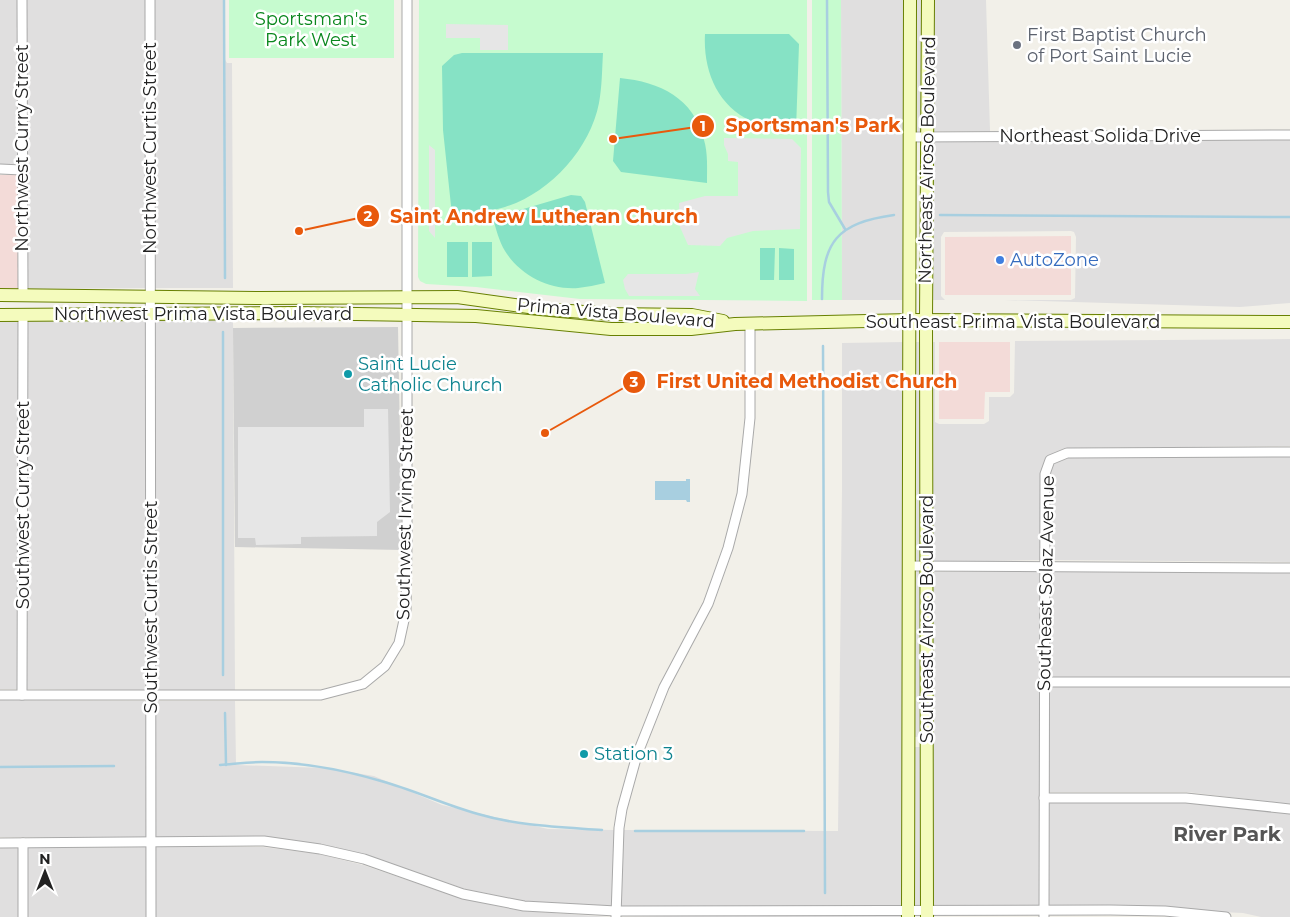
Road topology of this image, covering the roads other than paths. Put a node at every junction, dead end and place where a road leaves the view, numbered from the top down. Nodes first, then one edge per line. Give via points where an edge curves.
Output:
1 (22, 0) edge
2 (150, 0) edge
3 (407, 0) edge
4 (910, 0) edge
5 (928, 0) edge
6 (1290, 135) edge
7 (927, 136) junction
8 (910, 137) junction
9 (0, 170) edge
10 (22, 170) junction
11 (0, 295) edge
12 (23, 295) junction
13 (150, 296) junction
14 (407, 297) junction
15 (0, 315) edge
16 (23, 315) junction
17 (151, 315) junction
18 (407, 315) junction
19 (909, 320) junction
20 (926, 320) junction
21 (1290, 322) edge
22 (750, 323) junction
23 (735, 324) junction
24 (1290, 452) edge
25 (909, 566) junction
26 (1045, 566) junction
27 (927, 567) junction
28 (1290, 568) edge
29 (1045, 682) junction
30 (1290, 682) edge
31 (0, 694) edge
32 (22, 695) junction
33 (150, 696) junction
34 (909, 742) junction
35 (927, 742) junction
36 (1044, 798) junction
37 (1290, 809) edge
38 (151, 842) junction
39 (0, 843) edge
40 (23, 843) junction
41 (1044, 913) edge
42 (616, 914) edge
43 (908, 914) edge
44 (927, 914) edge
45 (23, 917) edge
46 (150, 917) edge
47 (1226, 917) edge

1 - 10 street, Northwest Curry Street
2 - 13 street, Northwest Curtis Street
3 - 14 street, Southwest Irving Street
4 - 8 main road, Northeast Airoso Boulevard
5 - 7 main road, Northeast Airoso Boulevard
6 - 7 street, Northeast Solida Drive
7 - 8 street, Northeast Solida Drive
7 - 20 main road, Northeast Airoso Boulevard
8 - 19 main road, Northeast Airoso Boulevard
9 - 10 street
10 - 12 street, Northwest Curry Street
11 - 12 main road, Northwest Prima Vista Boulevard
12 - 13 main road, Northwest Prima Vista Boulevard
13 - 14 main road, Northwest Prima Vista Boulevard
13 - 17 street, Southwest Curtis Street
14 - 18 street, Southwest Irving Street
14 - 23 main road, Prima Vista Boulevard via 457,298 609,314 692,315
15 - 16 main road, Northwest Prima Vista Boulevard
16 - 17 main road, Northwest Prima Vista Boulevard
16 - 32 street, Southwest Curry Street
17 - 18 main road, Northwest Prima Vista Boulevard
17 - 33 street, Southwest Curtis Street
18 - 23 main road, Prima Vista Boulevard via 476,316 597,329 691,329
18 - 33 street, Southwest Irving Street via 406,611 399,643 385,666 363,684 321,695
19 - 20 main road, Southeast Prima Vista Boulevard
19 - 22 main road, Southeast Prima Vista Boulevard
19 - 25 main road, Southeast Airoso Boulevard
20 - 21 main road, Southeast Prima Vista Boulevard
20 - 27 main road, Southeast Airoso Boulevard
22 - 23 main road, Southeast Prima Vista Boulevard
22 - 42 street via 750,418 742,494 728,548 708,604 664,687 637,755 619,828
24 - 26 street, Southeast Solaz Avenue via 1067,453 1050,460 1045,474
25 - 27 street
25 - 34 main road, Southeast Airoso Boulevard
26 - 27 street
26 - 28 street
26 - 29 street, Southeast Solaz Avenue
27 - 35 main road, Southeast Airoso Boulevard
29 - 30 street
29 - 36 street, Southeast Solaz Avenue
31 - 32 street, Southwest Irving Street
32 - 33 street, Southwest Irving Street
33 - 38 street, Southwest Curtis Street
34 - 35 main road
34 - 43 main road, Southeast Airoso Boulevard
35 - 44 main road, Southeast Airoso Boulevard
36 - 37 street via 1186,798
36 - 41 street, Southeast Solaz Avenue
38 - 40 street
38 - 42 street via 264,842 320,849 364,860 464,894 524,906
38 - 46 street, Southwest Curtis Street
39 - 40 street
40 - 45 street
41 - 44 street
41 - 47 street via 1165,911
42 - 43 street
43 - 44 street

